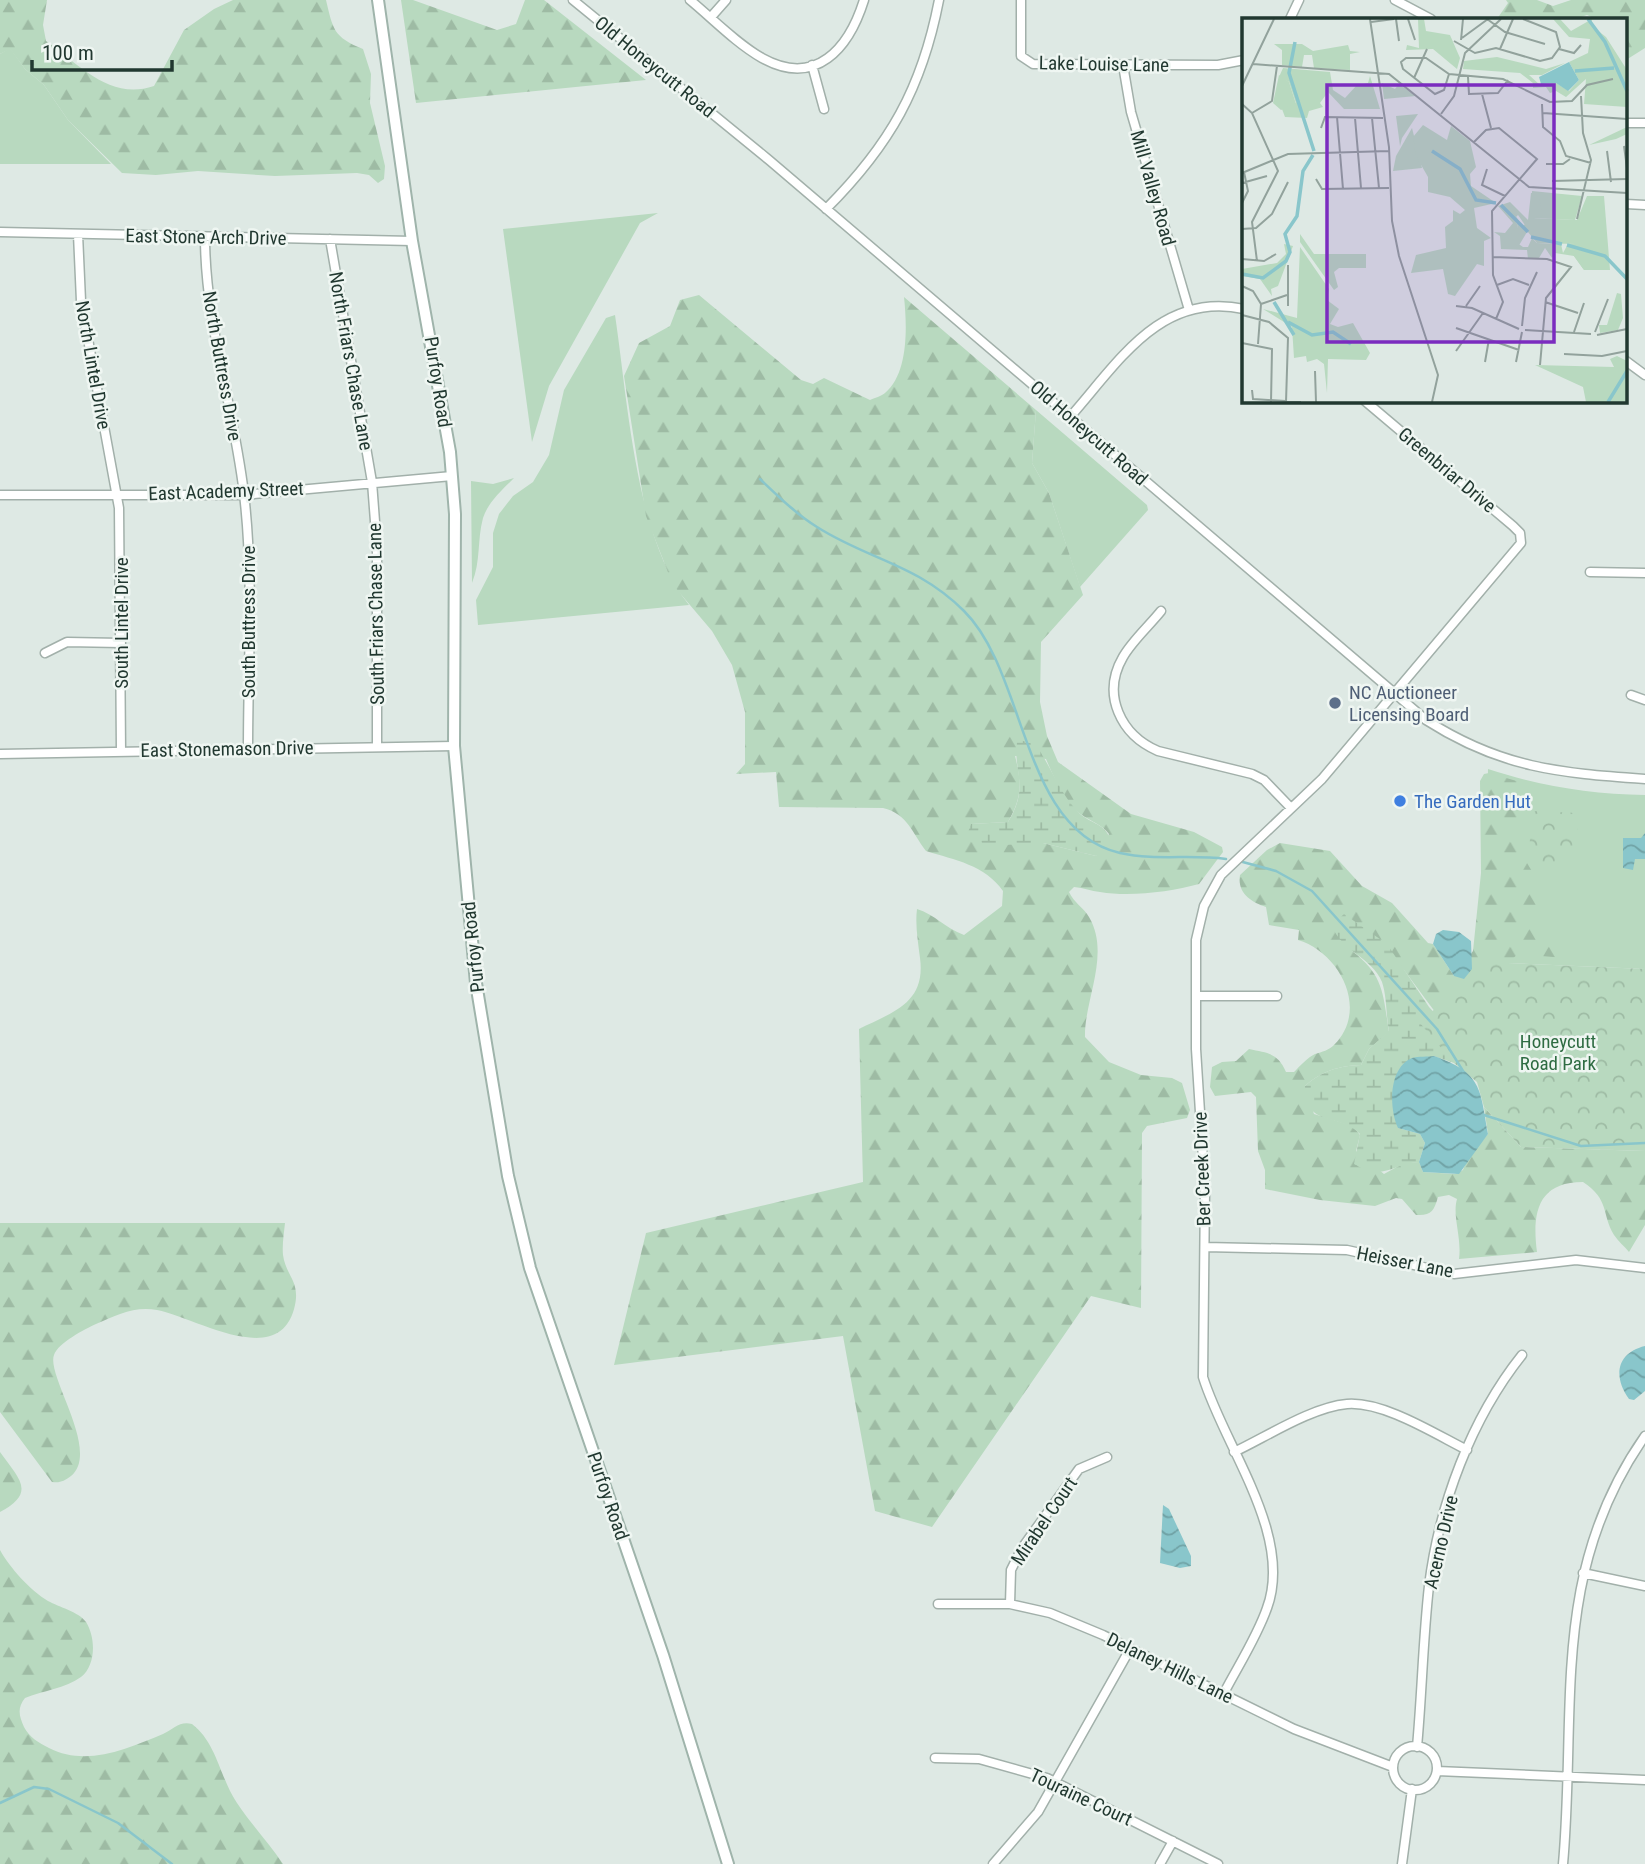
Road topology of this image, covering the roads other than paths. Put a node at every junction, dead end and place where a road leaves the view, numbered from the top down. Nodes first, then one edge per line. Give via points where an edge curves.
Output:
1 (378, 0) edge
2 (573, 0) edge
3 (690, 0) edge
4 (726, 0) edge
5 (864, 0) edge
6 (939, 0) edge
7 (1021, 0) edge
8 (1299, 0) edge
9 (1395, 0) edge
10 (711, 17) junction
11 (1290, 18) edge
12 (1429, 18) edge
13 (1242, 60) edge
14 (812, 65) junction
15 (1123, 65) junction
16 (824, 109) dead end
17 (826, 209) junction
18 (0, 232) edge
19 (78, 234) junction
20 (205, 237) junction
21 (330, 239) junction
22 (412, 241) junction
23 (1242, 309) edge
24 (1189, 310) junction
25 (1628, 362) edge
26 (1645, 375) edge
27 (1366, 402) edge
28 (1070, 417) junction
29 (452, 476) junction
30 (372, 482) junction
31 (0, 495) edge
32 (117, 495) junction
33 (244, 495) junction
34 (1521, 543) joint
35 (1590, 572) dead end
36 (1645, 573) edge
37 (1161, 611) dead end
38 (121, 643) junction
39 (45, 653) dead end
40 (1395, 695) junction
41 (1631, 695) dead end
42 (1645, 700) edge
43 (454, 746) junction
44 (377, 747) junction
45 (248, 748) junction
46 (121, 751) junction
47 (0, 754) edge
48 (1645, 779) edge
49 (1291, 808) junction
50 (1196, 996) junction
51 (1277, 996) dead end
52 (1205, 1247) junction
53 (1645, 1268) edge
54 (1522, 1355) dead end
55 (1645, 1436) edge
56 (1466, 1450) junction
57 (1234, 1452) junction
58 (1107, 1457) dead end
59 (1583, 1573) junction
60 (1645, 1586) edge
61 (938, 1604) dead end
62 (1010, 1604) junction
63 (1130, 1649) junction
64 (1224, 1693) junction
65 (1417, 1746) junction
66 (934, 1758) dead end
67 (1393, 1767) junction
68 (1437, 1771) junction
69 (1568, 1778) junction
70 (1645, 1780) edge
71 (1055, 1782) junction
72 (1412, 1789) junction
73 (1173, 1841) junction
74 (728, 1864) edge
75 (993, 1864) edge
76 (1160, 1864) edge
77 (1219, 1864) edge
78 (1402, 1864) edge
79 (1563, 1864) edge

1 - 22 street, Purfoy Road
2 - 17 street, Old Honeycutt Road
3 - 10 street
4 - 10 street
5 - 14 street via 848,40 832,56
6 - 17 street via 924,64 906,105 883,141
7 - 15 street, Lake Louise Lane via 1020,51 1024,60 1033,64
8 - 11 street
9 - 12 street
10 - 14 street via 763,58 784,66
13 - 15 street, Lake Louise Lane via 1218,65
14 - 16 street
15 - 24 street, Mill Valley Road via 1131,112
17 - 28 street, Old Honeycutt Road
18 - 19 street, East Stone Arch Drive
19 - 20 street, East Stone Arch Drive
19 - 32 street, North Lintel Drive via 81,301
20 - 21 street, East Stone Arch Drive
20 - 33 street, North Buttress Drive via 208,288
21 - 22 street, East Stone Arch Drive
21 - 30 street, North Friars Chase Lane
22 - 29 street, Purfoy Road
23 - 24 street via 1211,306
24 - 28 street via 1142,334
25 - 26 street
27 - 34 street, Greenbriar Drive via 1513,526
28 - 40 street, Old Honeycutt Road
29 - 30 street, East Academy Street
29 - 43 street, Purfoy Road
30 - 33 street, East Academy Street
30 - 44 street, South Friars Chase Lane via 377,548
31 - 32 street, East Academy Street
32 - 33 street, East Academy Street
32 - 38 street, South Lintel Drive
33 - 45 street, South Buttress Drive via 249,544
34 - 40 street, Ber Creek Drive
35 - 36 street
37 - 49 street via 1124,654 1116,673 1114,696 1125,727 1158,751 1252,774
38 - 39 street via 67,642
38 - 46 street, South Lintel Drive
40 - 48 street, Old Honeycutt Road via 1451,736 1497,757 1568,773
40 - 49 street, Ber Creek Drive
41 - 42 street
43 - 44 street, East Stonemason Drive
43 - 74 street, Purfoy Road via 475,983 521,1238
44 - 45 street, East Stonemason Drive
45 - 46 street, East Stonemason Drive
46 - 47 street, East Stonemason Drive
49 - 50 street, Ber Creek Drive via 1229,866 1209,894 1196,940
50 - 51 street
50 - 52 street, Ber Creek Drive
52 - 53 street, Heisser Lane via 1347,1250 1454,1274 1576,1260
52 - 57 street, Ber Creek Drive via 1203,1377
54 - 56 street, Acerno Drive via 1490,1401
55 - 59 street via 1600,1517
56 - 57 street via 1380,1409 1347,1404 1324,1409
56 - 65 street, Acerno Drive via 1429,1586
57 - 64 street, Ber Creek Drive via 1269,1534 1275,1572 1267,1608
58 - 62 street, Mirabel Court via 1079,1469 1022,1548 1011,1570
59 - 60 street
59 - 69 street via 1574,1630
61 - 62 street, Delaney Hills Lane
62 - 63 street, Delaney Hills Lane via 1051,1613
63 - 64 street, Delaney Hills Lane
63 - 71 street
64 - 67 street, Delaney Hills Lane via 1294,1729
65 - 67 street via 1399,1753
65 - 68 street via 1431,1753
66 - 71 street, Touraine Court via 978,1759
67 - 72 street via 1397,1780
68 - 69 street
68 - 72 street via 1426,1787
69 - 70 street
69 - 79 street
71 - 73 street, Touraine Court
71 - 75 street via 1038,1812
72 - 78 street
73 - 76 street
73 - 77 street, Touraine Court

